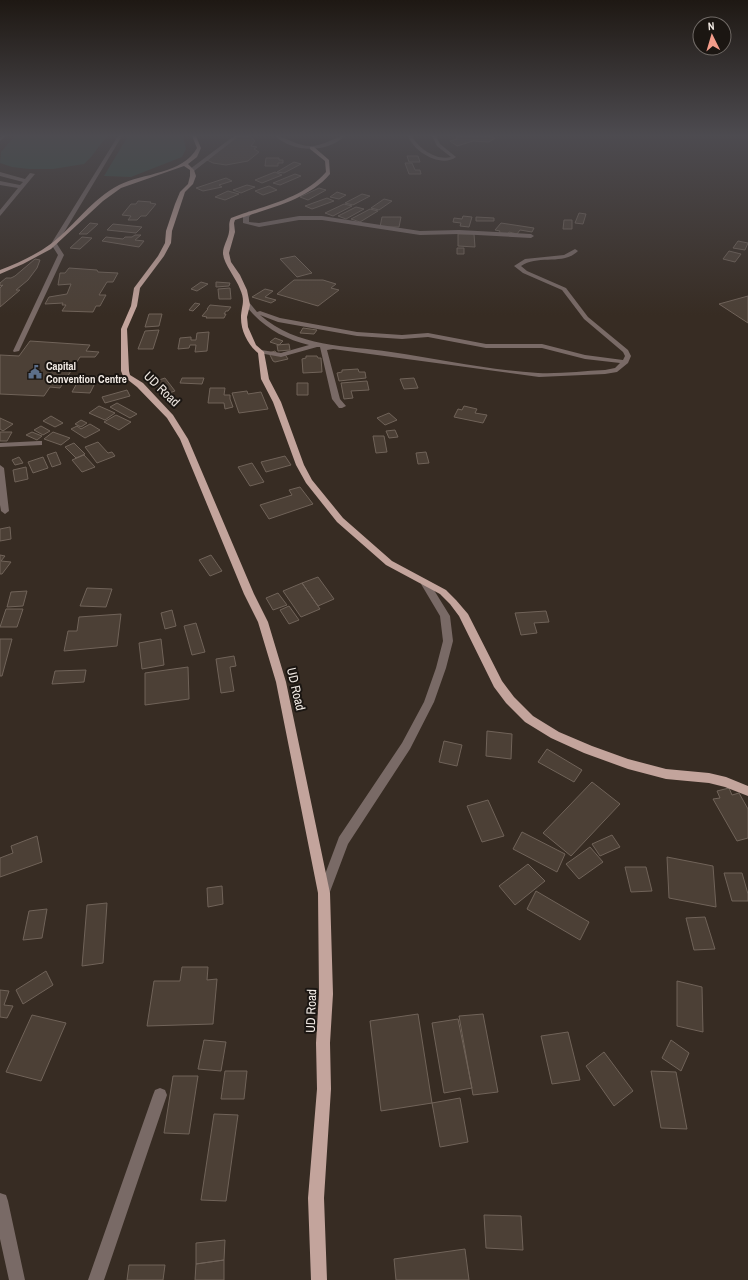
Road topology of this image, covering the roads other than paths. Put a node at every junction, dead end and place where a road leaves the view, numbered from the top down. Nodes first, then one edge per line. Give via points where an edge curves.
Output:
1 (15, 196) edge
2 (83, 196) edge
3 (108, 196) edge
4 (181, 196) edge
5 (299, 196) edge
6 (249, 213) junction
7 (0, 214) edge
8 (531, 236) dead end
9 (54, 244) junction
10 (574, 251) dead end
11 (0, 272) edge
12 (246, 302) junction
13 (252, 310) junction
14 (315, 345) junction
15 (323, 348) junction
16 (16, 351) dead end
17 (261, 352) junction
18 (626, 362) junction
19 (342, 406) dead end
20 (39, 442) dead end
21 (0, 445) edge
22 (0, 468) edge
23 (5, 511) dead end
24 (426, 584) junction
25 (748, 791) edge
26 (324, 892) junction
27 (160, 1095) dead end
28 (0, 1201) edge
29 (17, 1280) edge
30 (96, 1280) edge
31 (319, 1280) edge

1 - 7 street
2 - 9 street
3 - 9 main road
4 - 26 main road, UD Road via 169,231 168,243 137,288 134,306 124,329 125,371 128,378 140,385 170,416 184,439 263,622 281,682
5 - 6 main road
6 - 8 street via 246,223 259,225 299,218 322,218 420,233 459,232
6 - 12 main road via 231,221 232,232 226,253 228,262 244,290
9 - 11 main road
9 - 16 street via 61,255
10 - 18 street via 564,257 530,260 517,266 564,290 586,318 626,351
12 - 13 street
12 - 17 main road via 245,327 253,346
13 - 14 street via 258,317 287,336
13 - 18 street via 278,320 357,334 395,337 428,335 486,346 542,346 585,358
14 - 15 street via 324,346
14 - 17 street via 281,355
15 - 18 street via 392,354 539,375 605,372 617,370
15 - 19 street via 336,399
17 - 24 main road via 265,379 277,402 300,465 310,481 340,520 370,548 389,563
20 - 21 street
22 - 23 street
24 - 25 main road via 443,592 463,614 498,684 529,719 561,738 628,764 666,774 709,778
24 - 26 street via 445,616 448,641 441,668 428,702 406,746 342,840
26 - 31 main road, UD Road via 324,1089 316,1198
27 - 30 street
28 - 29 street

